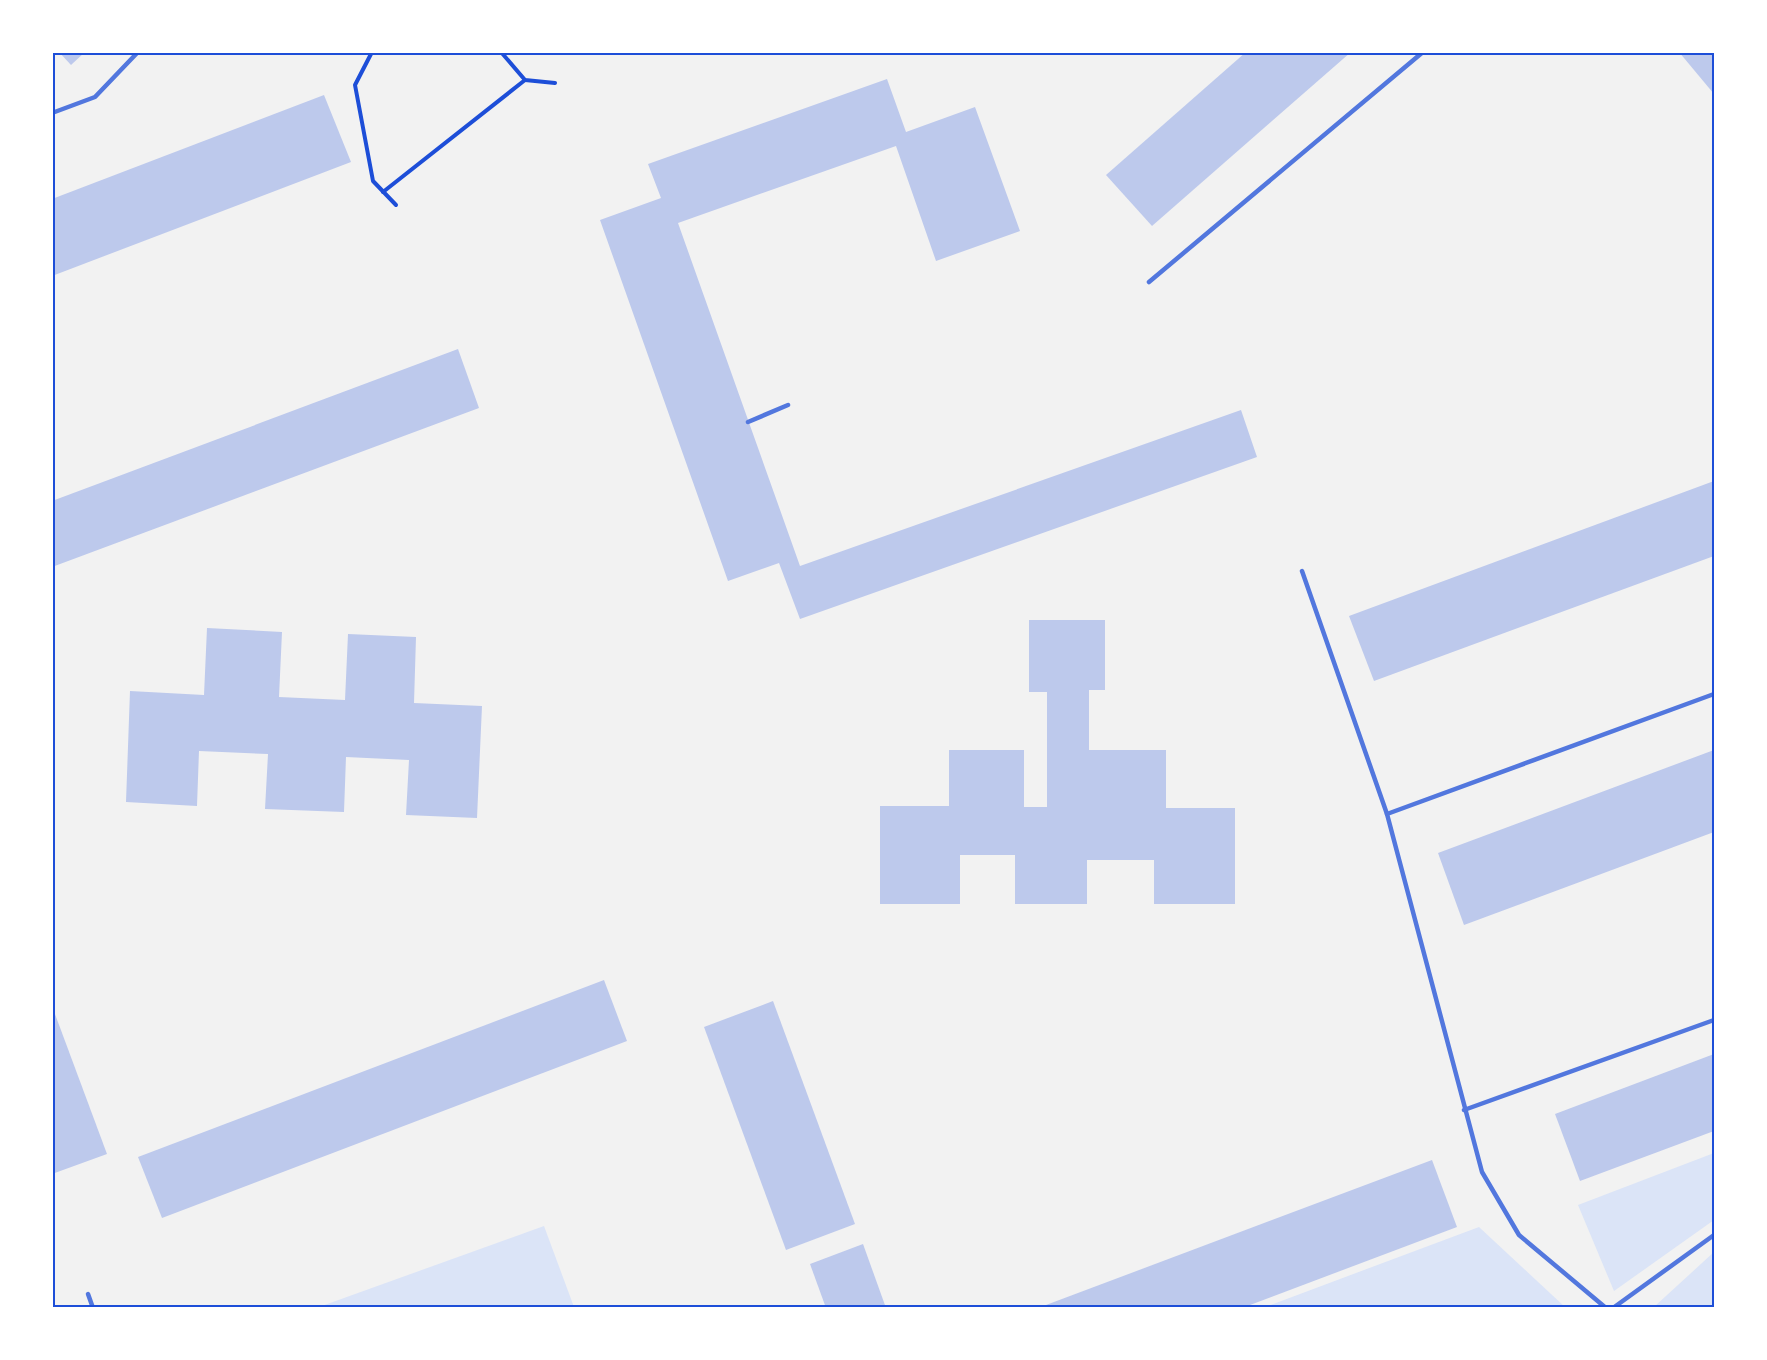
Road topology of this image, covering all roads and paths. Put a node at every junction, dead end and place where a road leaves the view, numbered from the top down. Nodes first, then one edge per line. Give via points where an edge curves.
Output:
1 (138, 52) edge
2 (372, 52) edge
3 (501, 52) edge
4 (1423, 52) edge
5 (525, 80) junction
6 (555, 83) dead end
7 (52, 113) edge
8 (383, 192) junction
9 (396, 205) dead end
10 (1149, 282) dead end
11 (788, 405) dead end
12 (748, 422) dead end
13 (1302, 571) dead end
14 (1714, 694) edge
15 (1388, 814) junction
16 (1714, 1020) edge
17 (1464, 1110) junction
18 (1714, 1234) edge
19 (88, 1294) dead end
20 (93, 1308) edge
21 (1606, 1308) edge
22 (1613, 1308) edge

1 - 7 lane via 95,97
2 - 8 path via 355,85 374,182
3 - 5 path
4 - 10 lane
5 - 6 path
5 - 8 path
8 - 9 path
11 - 12 lane
13 - 15 lane
14 - 15 lane
15 - 17 lane
16 - 17 lane
17 - 21 lane via 1482,1172 1519,1235
18 - 22 lane
19 - 20 lane

